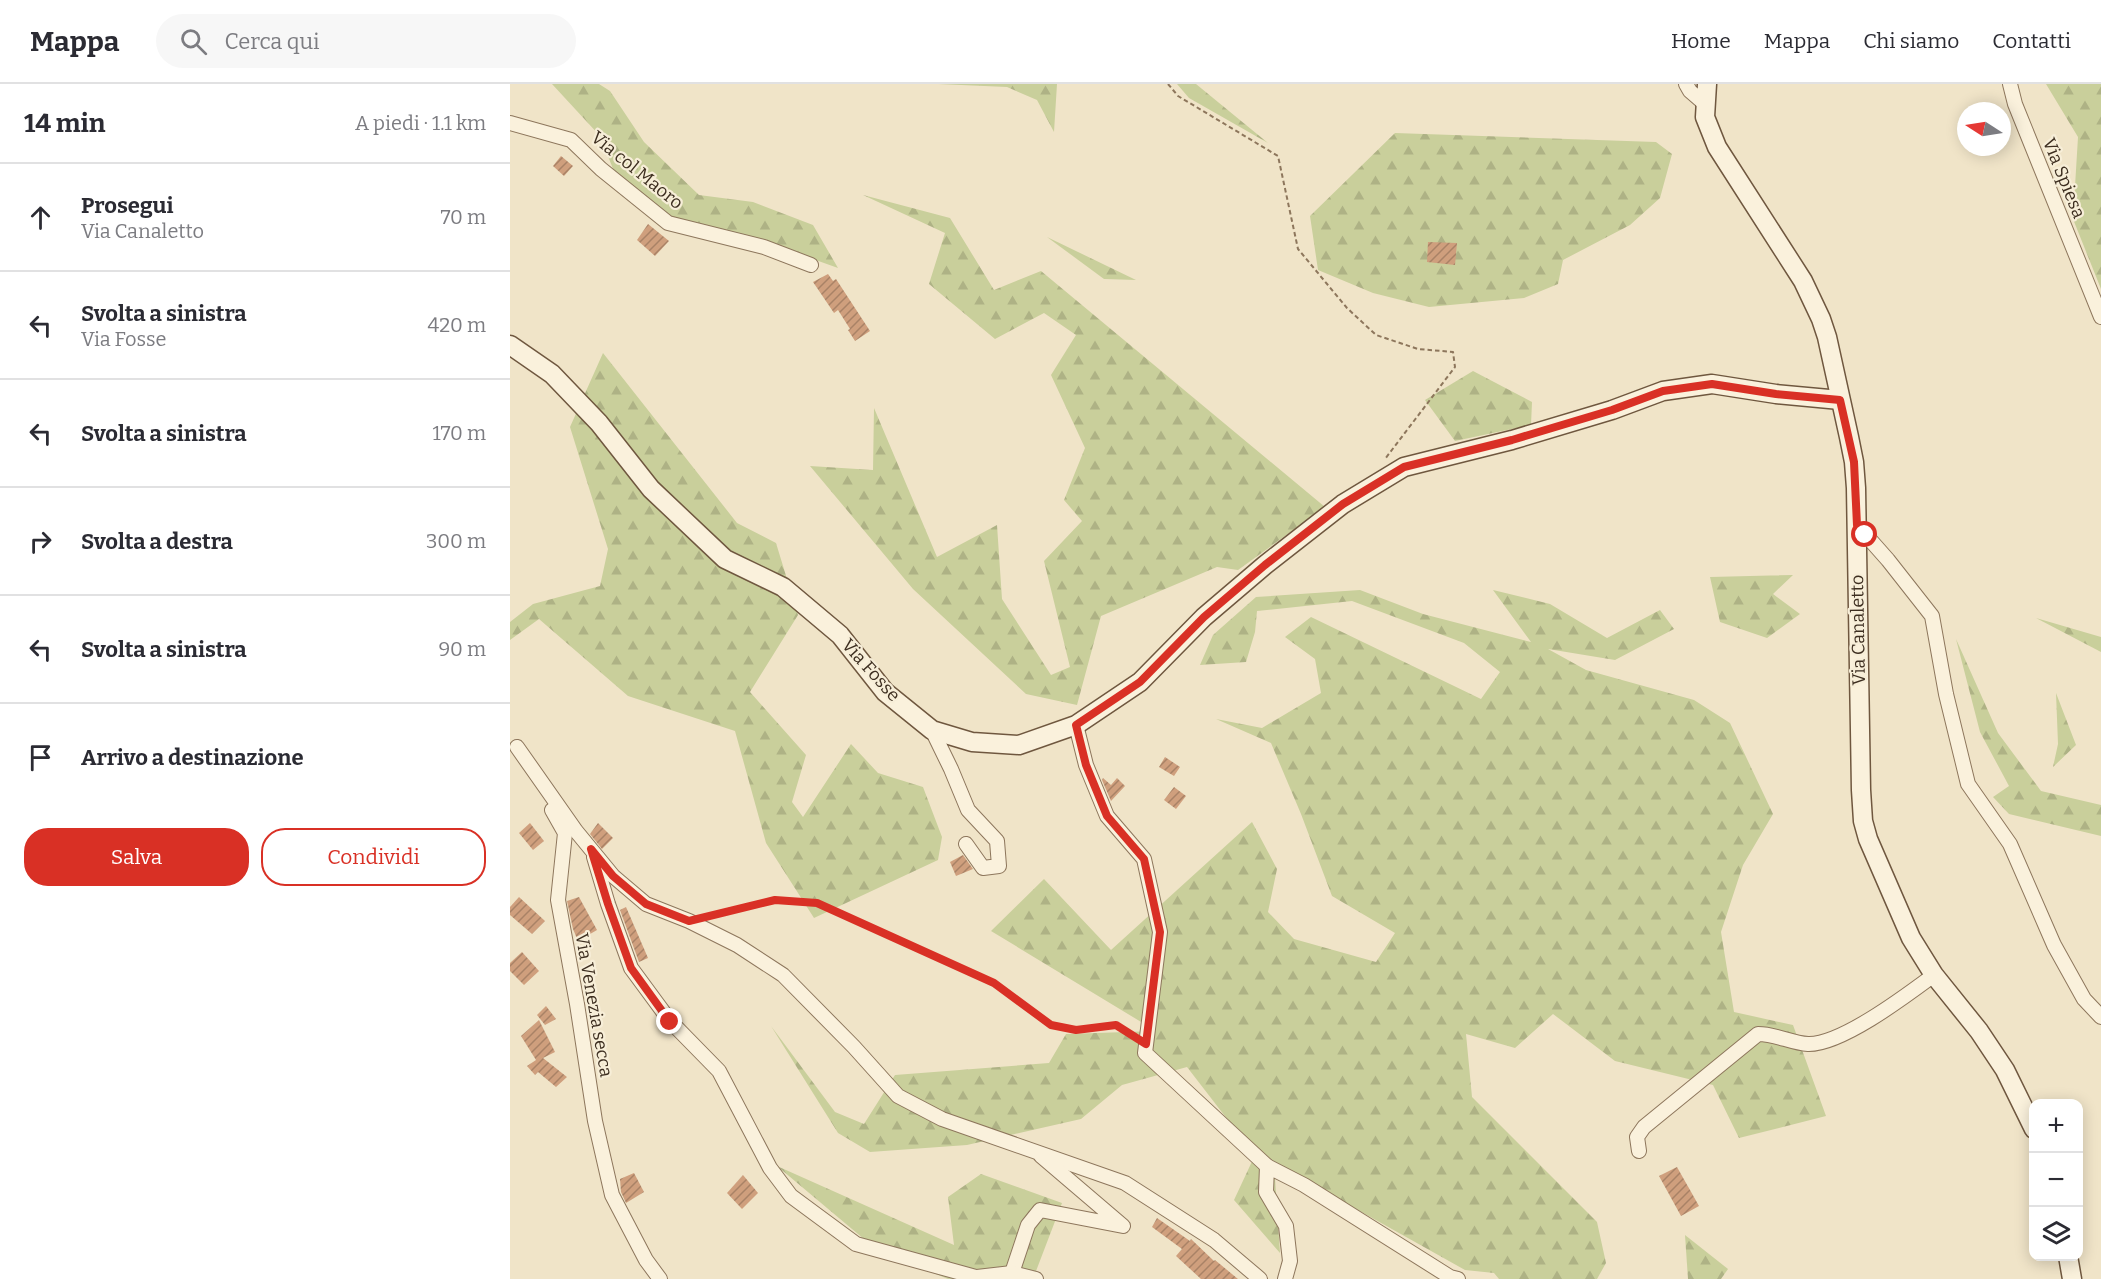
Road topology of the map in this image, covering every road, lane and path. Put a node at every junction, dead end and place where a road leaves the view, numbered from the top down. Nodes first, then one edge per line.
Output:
1 (1168, 84) edge
2 (1686, 84) edge
3 (1707, 84) edge
4 (2010, 84) edge
5 (1705, 104) junction
6 (510, 123) edge
7 (811, 265) dead end
8 (2101, 317) edge
9 (510, 345) edge
10 (1840, 400) junction
11 (1385, 459) dead end
12 (1857, 525) junction
13 (1076, 725) junction
14 (932, 730) junction
15 (514, 743) edge
16 (966, 844) dead end
17 (591, 849) junction
18 (689, 921) junction
19 (1934, 975) junction
20 (2101, 1017) edge
21 (1146, 1044) junction
22 (2029, 1119) edge
23 (1033, 1149) junction
24 (1639, 1150) dead end
25 (1267, 1166) junction
26 (2069, 1261) edge
27 (1012, 1273) junction
28 (980, 1278) edge
29 (660, 1279) edge
30 (1036, 1279) edge
31 (1260, 1279) edge
32 (1285, 1279) edge
33 (1458, 1279) edge
34 (2072, 1279) edge

1 - 11 path
2 - 5 street
3 - 5 street, Via Canaletto
4 - 8 street, Via Spiesa
5 - 10 street, Via Canaletto
6 - 7 street, Via col Maoro
9 - 14 street, Via Fosse
10 - 12 street, Via Canaletto
10 - 13 street, Via Fosse
12 - 19 street, Via Canaletto
12 - 20 street
13 - 14 street, Via Fosse
13 - 21 street
14 - 16 street
15 - 17 street
15 - 29 street, Via Venezia secca
17 - 18 street
17 - 28 street
18 - 21 path
18 - 23 street
19 - 22 street, Via Canaletto
19 - 24 street
21 - 25 street
23 - 27 street
23 - 31 street
25 - 32 street
25 - 33 street
26 - 34 street
27 - 28 street
27 - 30 street

